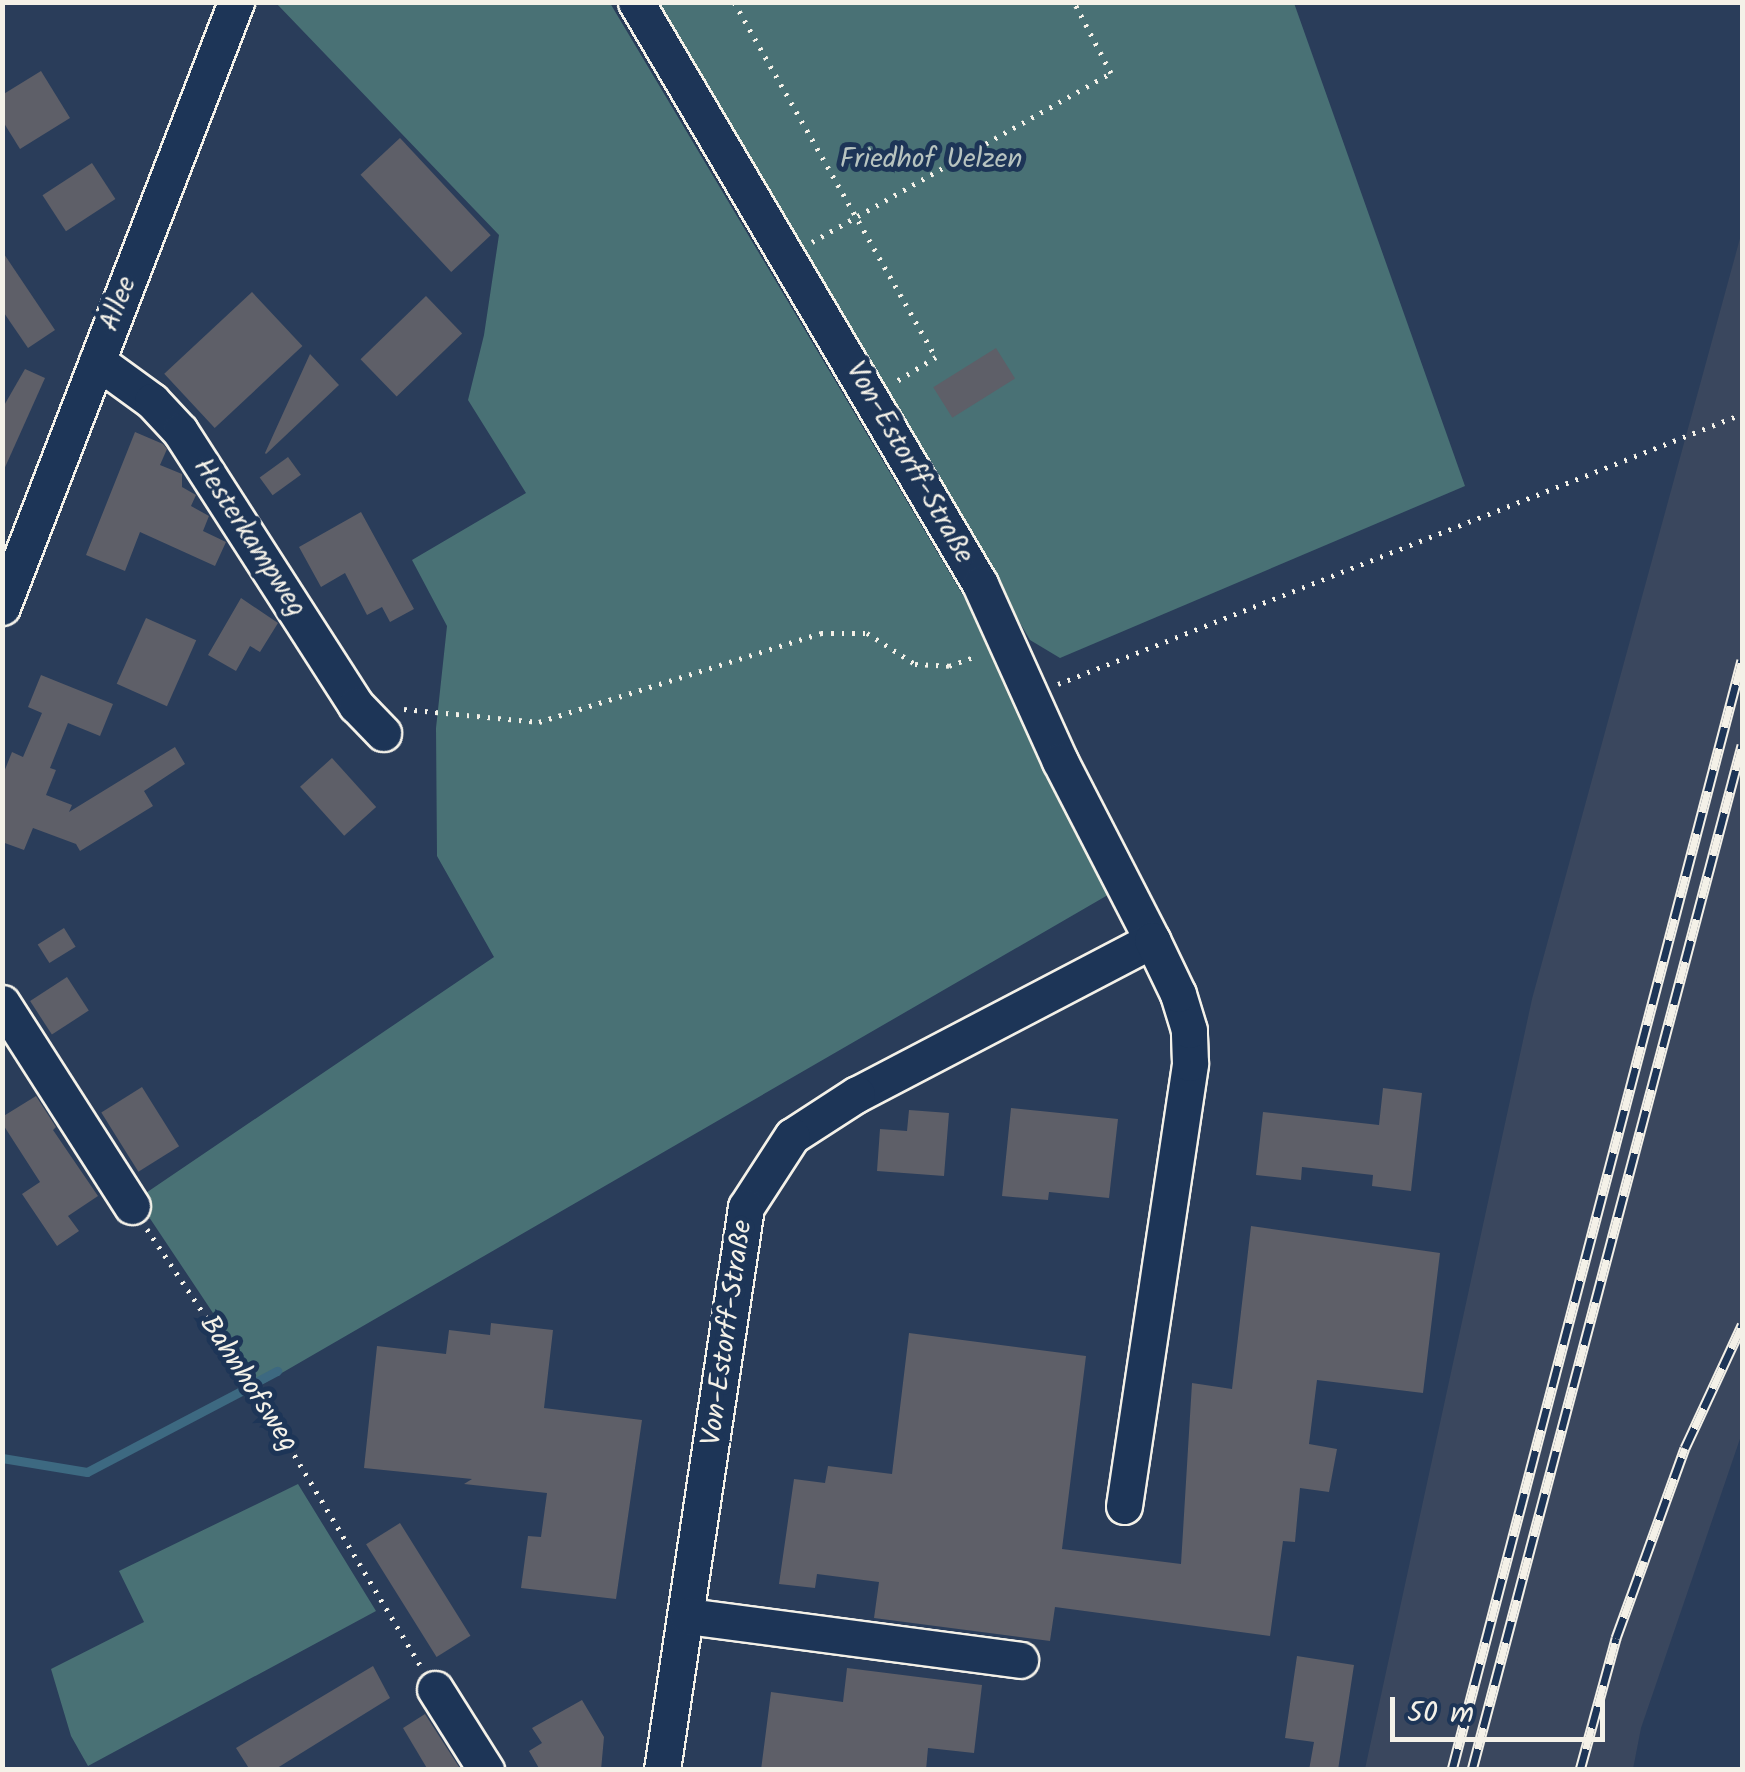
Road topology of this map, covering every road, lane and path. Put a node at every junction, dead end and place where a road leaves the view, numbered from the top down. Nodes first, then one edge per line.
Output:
1 (236, 2) edge
2 (636, 2) edge
3 (734, 2) edge
4 (1074, 2) edge
5 (857, 216) junction
6 (787, 256) junction
7 (97, 361) junction
8 (871, 397) junction
9 (1742, 414) edge
10 (2, 607) edge
11 (1010, 644) junction
12 (1032, 694) junction
13 (356, 705) junction
14 (383, 733) dead end
15 (1152, 940) junction
16 (2, 1003) edge
17 (132, 1206) joint
18 (1124, 1506) dead end
19 (687, 1616) junction
20 (1020, 1660) dead end
21 (435, 1688) joint
22 (486, 1770) edge
23 (662, 1770) edge

1 - 7 street, Allee
2 - 6 street, Von-Estorff-Straße
3 - 5 path
4 - 5 path
5 - 6 path
5 - 8 path
6 - 8 street, Von-Estorff-Straße
7 - 10 street, Allee
7 - 13 street, Hesterkampweg
8 - 11 street, Von-Estorff-Straße
9 - 12 path
11 - 12 street, Von-Estorff-Straße
11 - 13 path
12 - 15 street, Von-Estorff-Straße
13 - 14 street, Hesterkampweg
15 - 18 street, Von-Estorff-Straße
15 - 19 street, Von-Estorff-Straße
16 - 17 street
17 - 21 path, Bahnhofsweg
19 - 20 street
19 - 23 street, Von-Estorff-Straße
21 - 22 street

